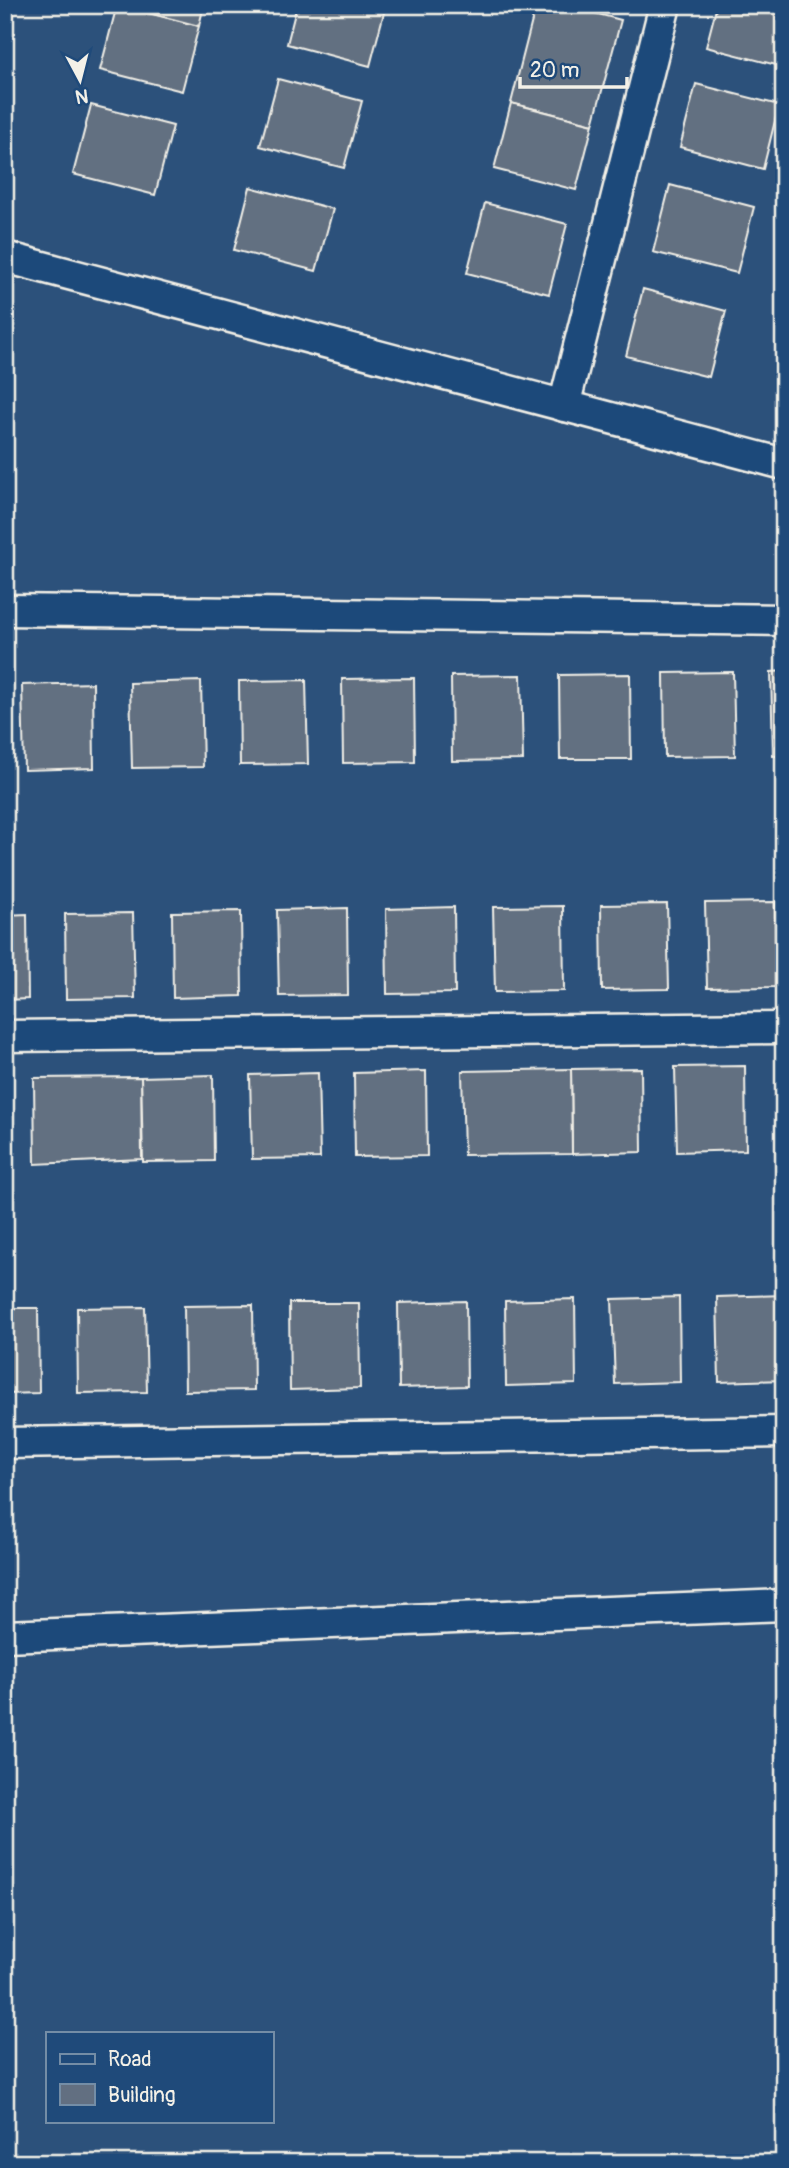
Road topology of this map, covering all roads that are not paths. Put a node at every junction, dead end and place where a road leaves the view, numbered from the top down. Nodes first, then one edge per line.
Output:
1 (665, 5) edge
2 (5, 257) edge
3 (564, 406) junction
4 (784, 464) edge
5 (5, 610) edge
6 (784, 620) edge
7 (784, 1028) edge
8 (5, 1036) edge
9 (784, 1432) edge
10 (5, 1443) edge
11 (784, 1605) edge
12 (5, 1636) edge

1 - 3 street
2 - 3 street
3 - 4 street
5 - 6 street
7 - 8 street
9 - 10 street
11 - 12 street

